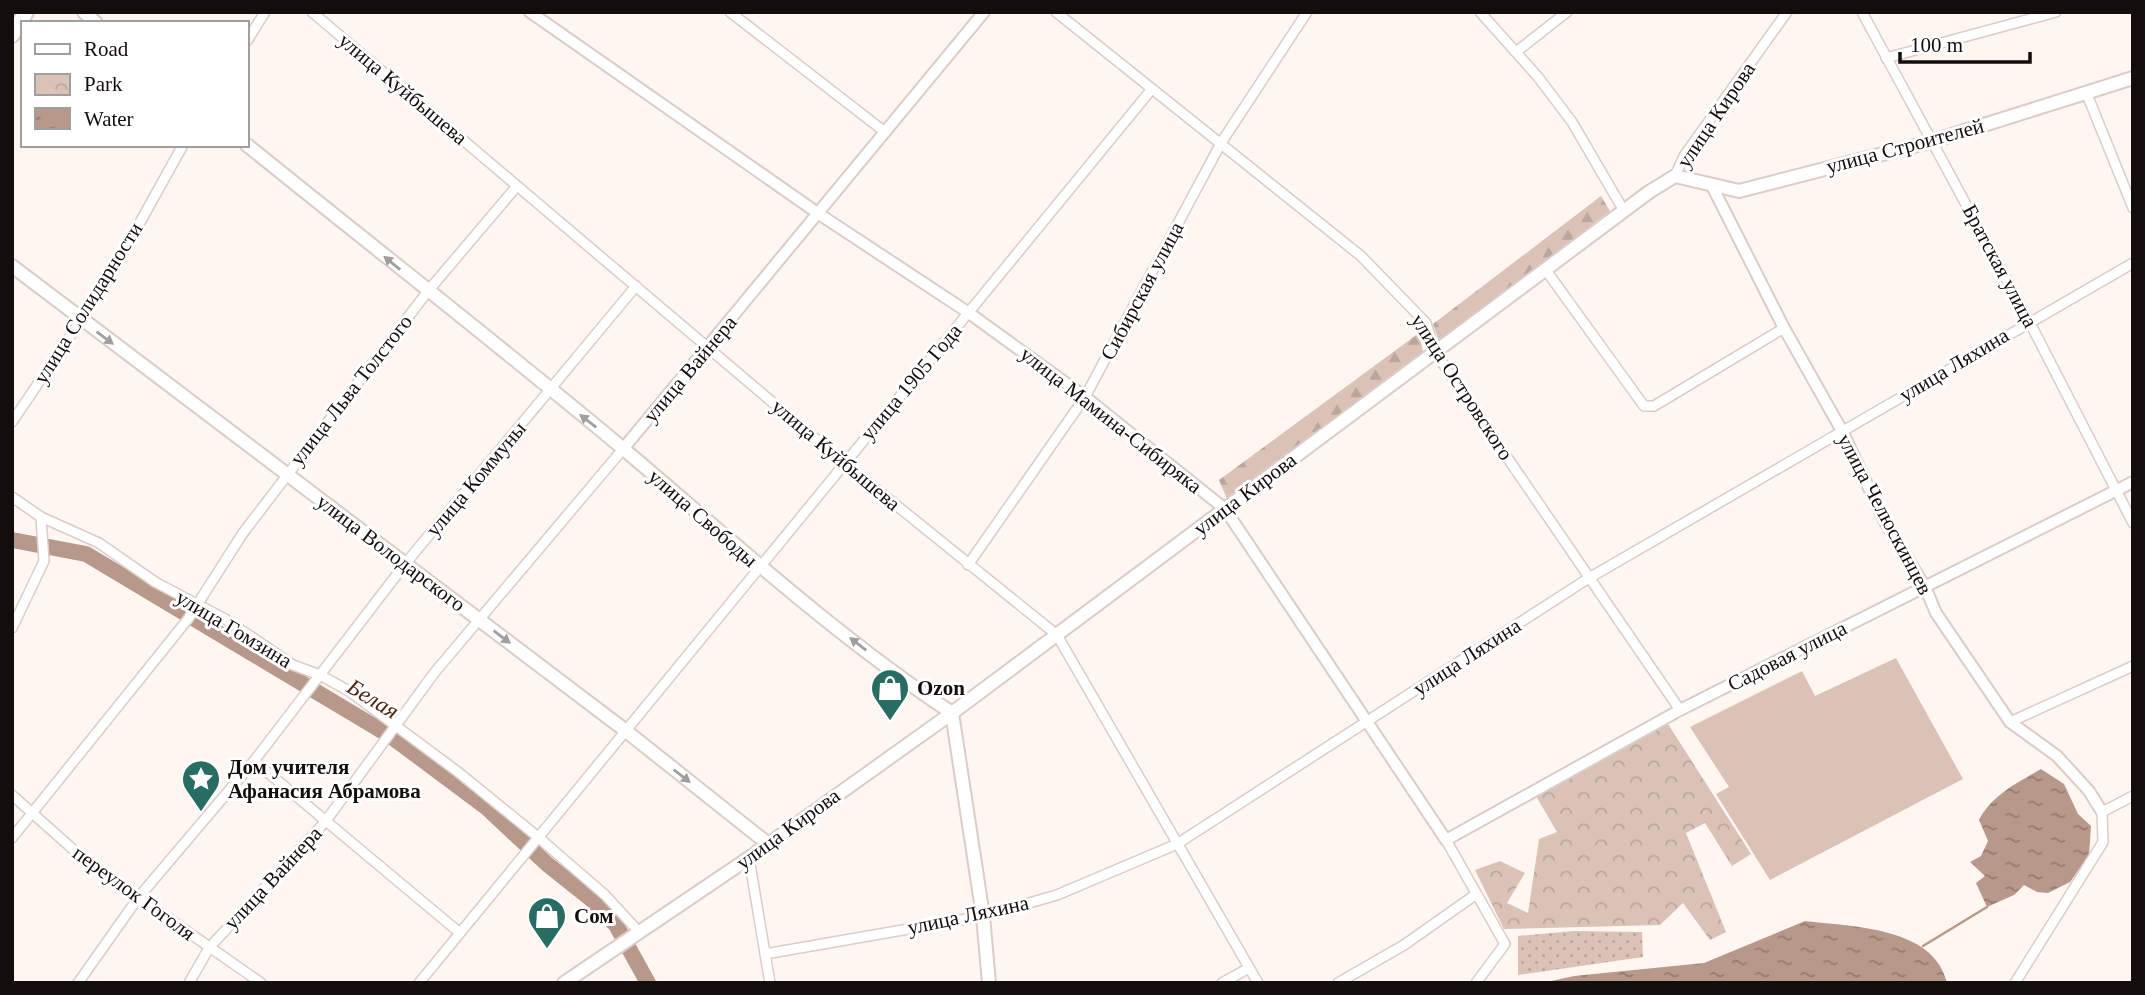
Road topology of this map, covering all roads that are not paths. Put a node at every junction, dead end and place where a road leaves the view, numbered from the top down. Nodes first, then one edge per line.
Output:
1 (26, 12) edge
2 (265, 12) edge
3 (312, 12) edge
4 (530, 12) edge
5 (730, 12) edge
6 (984, 12) edge
7 (1056, 12) edge
8 (1307, 12) edge
9 (1480, 12) edge
10 (1567, 12) edge
11 (1787, 12) edge
12 (1862, 12) edge
13 (2056, 12) edge
14 (12, 36) edge
15 (248, 39) edge
16 (1516, 52) junction
17 (1886, 58) junction
18 (2133, 78) edge
19 (1151, 90) junction
20 (2086, 92) junction
21 (885, 132) junction
22 (1933, 141) junction
23 (1221, 143) junction
24 (248, 146) edge
25 (182, 147) edge
26 (1675, 176) junction
27 (1711, 184) junction
28 (517, 186) junction
29 (2133, 208) edge
30 (1624, 211) junction
31 (820, 214) junction
32 (2133, 263) edge
33 (12, 266) edge
34 (1545, 269) junction
35 (636, 286) junction
36 (428, 291) junction
37 (970, 313) junction
38 (79, 319) junction
39 (2029, 321) junction
40 (1784, 328) junction
41 (708, 346) junction
42 (1435, 352) junction
43 (549, 391) junction
44 (1085, 397) junction
45 (12, 422) edge
46 (1842, 431) junction
47 (624, 449) junction
48 (844, 463) junction
49 (286, 475) junction
50 (2133, 482) edge
51 (2116, 490) junction
52 (12, 497) edge
53 (1225, 509) junction
54 (41, 517) junction
55 (2133, 523) edge
56 (405, 565) junction
57 (758, 565) junction
58 (968, 565) junction
59 (1589, 578) junction
60 (1925, 587) junction
61 (198, 604) junction
62 (480, 620) junction
63 (12, 628) edge
64 (1057, 635) junction
65 (2133, 666) edge
66 (320, 675) junction
67 (1680, 710) junction
68 (952, 713) junction
69 (1365, 722) junction
70 (2010, 722) junction
71 (397, 726) junction
72 (626, 731) junction
73 (254, 761) junction
74 (12, 795) edge
75 (2133, 796) edge
76 (2102, 812) junction
77 (34, 814) junction
78 (325, 822) junction
79 (538, 837) junction
80 (12, 838) edge
81 (1446, 840) junction
82 (767, 843) junction
83 (1177, 844) junction
84 (749, 858) junction
85 (1475, 895) junction
86 (138, 898) junction
87 (983, 916) junction
88 (460, 933) junction
89 (640, 933) junction
90 (209, 948) junction
91 (765, 954) junction
92 (1249, 968) junction
93 (78, 983) edge
94 (189, 983) edge
95 (261, 983) edge
96 (419, 983) edge
97 (564, 983) edge
98 (770, 983) edge
99 (989, 983) edge
100 (1222, 983) edge
101 (1258, 983) edge
102 (1338, 983) edge
103 (1476, 983) edge
104 (2015, 983) edge

1 - 14 main road
2 - 15 street
3 - 28 street, улица Куйбышева
4 - 31 street, улица Мамина-Сибиряка
5 - 21 street
6 - 21 street, улица Вайнера
7 - 19 street, улица Островского
8 - 23 street, Сибирская улица
9 - 16 street
10 - 16 street
11 - 26 street, улица Кирова
12 - 17 street, Братская улица
13 - 17 street
16 - 30 street
17 - 22 street, Братская улица
18 - 20 main road, улица Строителей
19 - 23 street, улица Островского
19 - 37 street, улица 1905 Года
20 - 22 main road, улица Строителей
20 - 29 street
21 - 31 street, улица Вайнера
22 - 27 main road, улица Строителей
22 - 39 street, Братская улица
23 - 42 street, улица Островского
23 - 44 street, Сибирская улица
36 -> 24 main road, улица Свободы
25 - 38 street, улица Солидарности
26 - 27 main road, улица Строителей
26 - 30 main road, улица Кирова
27 - 40 street, улица Челюскинцев
28 - 35 street, улица Куйбышева
28 - 36 street, улица Льва Толстого
30 - 34 main road, улица Кирова
31 - 37 street, улица Мамина-Сибиряка
31 - 41 street, улица Вайнера
32 - 39 street, улица Ляхина
33 - 38 main road, улица Володарского
34 - 40 street
34 - 42 main road, улица Кирова
35 - 41 street, улица Куйбышева
35 - 43 street, улица Коммуны
36 - 43 main road, улица Свободы
36 - 49 street, улица Льва Толстого
37 - 44 street, улица Мамина-Сибиряка
37 - 48 street, улица 1905 Года
38 - 45 street, улица Солидарности
38 -> 49 main road, улица Володарского
39 - 46 street, улица Ляхина
39 - 51 street, Братская улица
40 - 46 street, улица Челюскинцев
41 - 47 street, улица Вайнера
41 - 48 street, улица Куйбышева
42 - 53 main road, улица Кирова
42 - 59 street, улица Островского
47 -> 43 main road, улица Свободы
43 - 56 street, улица Коммуны
44 - 53 street, улица Мамина-Сибиряка
44 - 58 street, Сибирская улица
46 - 59 street, улица Ляхина
46 - 60 street, улица Челюскинцев
47 - 57 main road, улица Свободы
47 - 62 street, улица Вайнера
48 - 57 street, улица 1905 Года
48 - 58 street, улица Куйбышева
49 - 56 main road, улица Володарского
49 - 61 street, улица Льва Толстого
50 - 51 street, Садовая улица
51 - 55 street, Братская улица
51 - 60 street, Садовая улица
52 - 54 street, улица Гомзина
53 - 64 main road, улица Кирова
53 - 69 street, улица Мамина-Сибиряка
54 - 61 street, улица Гомзина
54 - 63 street
56 - 62 main road, улица Володарского
56 - 66 street, улица Коммуны
68 -> 57 main road, улица Свободы
57 - 72 street, улица 1905 Года
58 - 64 street, улица Куйбышева
59 - 67 street, улица Островского
59 - 69 street, улица Ляхина
60 - 67 street, Садовая улица
60 - 70 street, улица Челюскинцев
61 - 66 street, улица Гомзина
61 - 77 street, улица Льва Толстого
62 - 71 street, улица Вайнера
62 -> 72 main road, улица Володарского
64 - 68 main road, улица Кирова
64 - 83 street, улица Куйбышева
65 - 70 street
66 - 71 street, улица Гомзина
66 - 73 street, улица Коммуны
67 - 81 street, Садовая улица
68 - 82 main road, улица Кирова
68 - 87 main road
69 - 81 street, улица Мамина-Сибиряка
69 - 83 street, улица Ляхина
70 - 76 street, улица Челюскинцев
71 - 78 street, улица Вайнера
71 - 79 street, улица Гомзина
72 - 79 street, улица 1905 Года
72 -> 82 main road, улица Володарского
73 - 78 street
73 - 86 street
74 - 77 street, переулок Гоголя
75 - 76 street
76 - 104 street
77 - 80 street
77 - 86 street, переулок Гоголя
78 - 88 street
78 - 90 street, улица Вайнера
79 - 88 street, улица 1905 Года
79 - 89 street, улица Гомзина
81 - 85 street, улица Мамина-Сибиряка
82 - 84 main road, улица Кирова
83 - 87 street, улица Ляхина
83 - 92 street, улица Куйбышева
84 - 89 main road, улица Кирова
84 - 91 street
85 - 102 street
85 - 103 street, улица Мамина-Сибиряка
86 - 90 street, переулок Гоголя
86 - 93 street
87 - 91 street, улица Ляхина
87 - 99 main road
88 - 96 street
89 - 97 main road, улица Кирова
90 - 94 street, улица Вайнера
90 - 95 street, переулок Гоголя
91 - 98 street
92 - 100 street
92 - 101 street, улица Куйбышева

